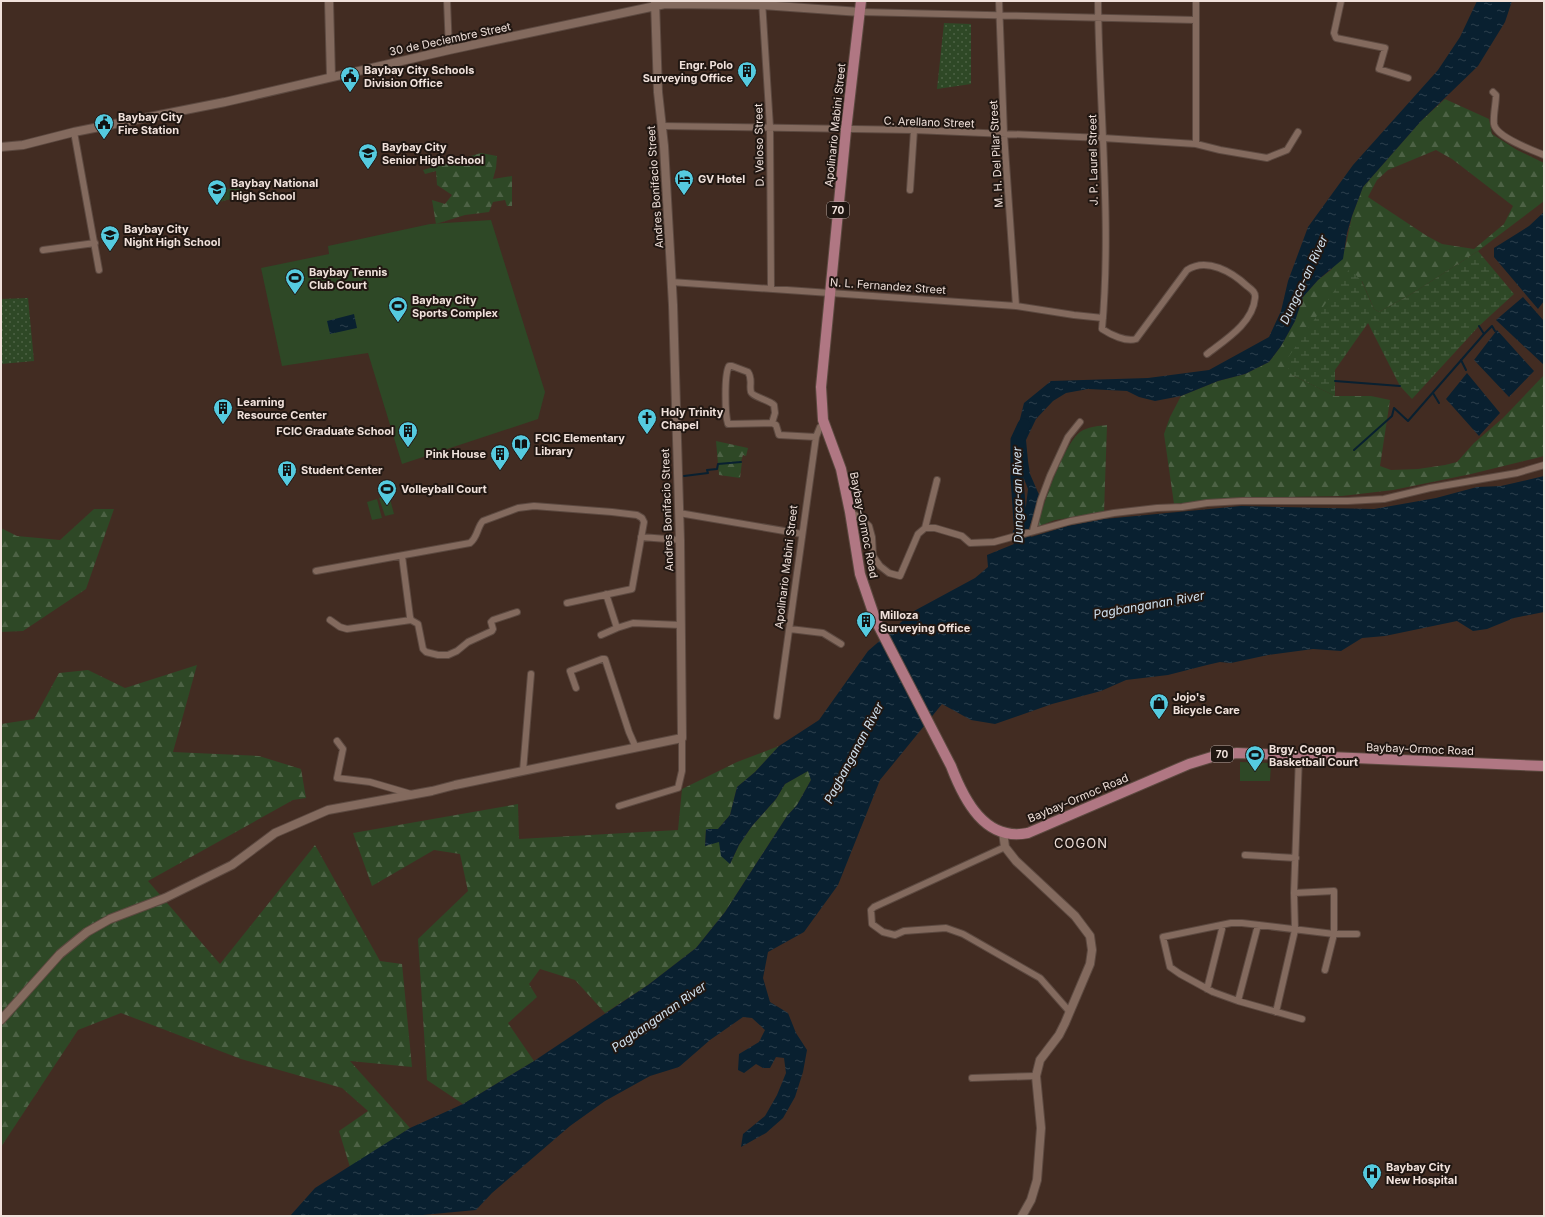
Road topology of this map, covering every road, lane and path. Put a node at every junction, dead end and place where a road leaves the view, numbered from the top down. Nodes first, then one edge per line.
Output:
1 (329, 1) edge
2 (447, 1) edge
3 (862, 1) edge
4 (999, 1) edge
5 (1098, 1) edge
6 (1196, 1) edge
7 (1341, 1) edge
8 (762, 3) edge
9 (656, 4) edge
10 (860, 12) junction
11 (1000, 15) junction
12 (1098, 18) junction
13 (1196, 20) junction
14 (449, 50) junction
15 (330, 77) junction
16 (1408, 78) dead end
17 (1493, 92) dead end
18 (662, 126) junction
19 (770, 127) junction
20 (846, 130) junction
21 (914, 130) junction
22 (74, 132) junction
23 (1298, 132) dead end
24 (1004, 134) junction
25 (1103, 138) junction
26 (1196, 144) junction
27 (1, 147) edge
28 (1544, 155) edge
29 (910, 190) dead end
30 (95, 243) junction
31 (43, 250) dead end
32 (99, 270) dead end
33 (671, 282) junction
34 (771, 288) junction
35 (830, 292) junction
36 (1016, 306) junction
37 (1103, 318) junction
38 (1207, 354) dead end
39 (824, 422) junction
40 (1080, 422) dead end
41 (772, 423) junction
42 (816, 437) junction
43 (1544, 465) edge
44 (937, 480) dead end
45 (679, 512) junction
46 (850, 512) junction
47 (925, 528) junction
48 (1031, 532) junction
49 (802, 534) junction
50 (641, 537) junction
51 (680, 540) junction
52 (402, 556) junction
53 (316, 572) dead end
54 (606, 594) junction
55 (567, 603) dead end
56 (517, 612) dead end
57 (330, 620) dead end
58 (411, 620) junction
59 (681, 625) junction
60 (617, 628) junction
61 (790, 628) junction
62 (601, 635) dead end
63 (841, 644) dead end
64 (532, 674) dead end
65 (576, 688) dead end
66 (778, 716) dead end
67 (682, 738) junction
68 (337, 741) dead end
69 (636, 748) junction
70 (1299, 756) junction
71 (1544, 766) edge
72 (522, 771) junction
73 (412, 794) junction
74 (619, 806) dead end
75 (1003, 832) junction
76 (1005, 847) junction
77 (1245, 855) dead end
78 (1296, 858) junction
79 (1294, 893) junction
80 (1223, 925) junction
81 (1258, 925) junction
82 (1295, 930) junction
83 (1334, 934) junction
84 (1358, 934) dead end
85 (1325, 970) dead end
86 (1207, 989) junction
87 (1238, 1001) junction
88 (1069, 1011) junction
89 (1276, 1012) junction
90 (1302, 1019) dead end
91 (1, 1020) edge
92 (1036, 1076) junction
93 (972, 1078) dead end
94 (1022, 1216) edge

1 - 15 street
2 - 14 street
3 - 10 main road, Apolinario Mabini Street / 70
4 - 11 street, M. H. Del Pilar Street
5 - 12 street, J. P. Laurel Street
6 - 13 street
7 - 16 street
8 - 9 street, 30 de Deciembre Street
8 - 10 street, 30 de Deciembre Street
8 - 19 street, D. Veloso Street
9 - 14 street, 30 de Deciembre Street
9 - 18 street, Andres Bonifacio Street
10 - 11 street
10 - 20 main road, Apolinario Mabini Street / 70
11 - 12 street
11 - 24 street, M. H. Del Pilar Street
12 - 13 street
12 - 25 street, J. P. Laurel Street
13 - 26 street
14 - 15 street, 30 de Deciembre Street
15 - 22 street, 30 de Deciembre Street
17 - 28 street
18 - 19 street, C. Arellano Street
18 - 33 street, Andres Bonifacio Street
19 - 20 street, C. Arellano Street
19 - 34 street, D. Veloso Street
20 - 21 street, C. Arellano Street
20 - 35 main road, Apolinario Mabini Street / 70
21 - 24 street, C. Arellano Street
21 - 29 street
22 - 27 street, 30 de Deciembre Street
22 - 30 street
23 - 26 street, C. Arellano Street
24 - 25 street, C. Arellano Street
24 - 36 street, M. H. Del Pilar Street
25 - 26 street, C. Arellano Street
25 - 37 street, J. P. Laurel Street
30 - 31 street
30 - 32 street
33 - 34 street, N. L. Fernandez Street
33 - 45 street, Andres Bonifacio Street
34 - 35 street, N. L. Fernandez Street
35 - 36 street, N. L. Fernandez Street
35 - 39 main road, Apolinario Mabini Street / 70
36 - 37 street, N. L. Fernandez Street
37 - 38 street
39 - 42 street, Apolinario Mabini Street
39 - 46 main road, Baybay-Ormoc Road / 70
40 - 48 street
41 - 41 street
41 - 42 street
42 - 49 street, Apolinario Mabini Street
43 - 48 street
44 - 47 street
45 - 49 street
45 - 51 street, Andres Bonifacio Street
46 - 47 street
46 - 75 main road, Baybay-Ormoc Road / 70
47 - 48 street
49 - 61 street, Apolinario Mabini Street
50 - 51 street
50 - 52 street
50 - 54 street
51 - 59 street, Andres Bonifacio Street
52 - 53 street
52 - 58 street
54 - 55 street
54 - 60 street
56 - 58 street
57 - 58 street
59 - 60 street
59 - 67 street, Andres Bonifacio Street
60 - 62 street
61 - 63 street
61 - 66 street, Apolinario Mabini Street
64 - 72 street
65 - 69 street
67 - 69 street
67 - 74 street, Andres Bonifacio Street
68 - 73 street
69 - 72 street
70 - 71 main road, Baybay-Ormoc Road / 70
70 - 75 main road, Baybay-Ormoc Road / 70
70 - 78 street
72 - 73 street
73 - 91 street
75 - 76 street
76 - 88 street
76 - 88 street
77 - 78 street
78 - 79 street
79 - 82 street
79 - 83 street
80 - 81 street
80 - 86 street
80 - 86 street
81 - 82 street
81 - 87 street
82 - 83 street
82 - 89 street
83 - 84 street
83 - 85 street
86 - 87 street
87 - 89 street
88 - 92 street
89 - 90 street
92 - 93 street
92 - 94 street

